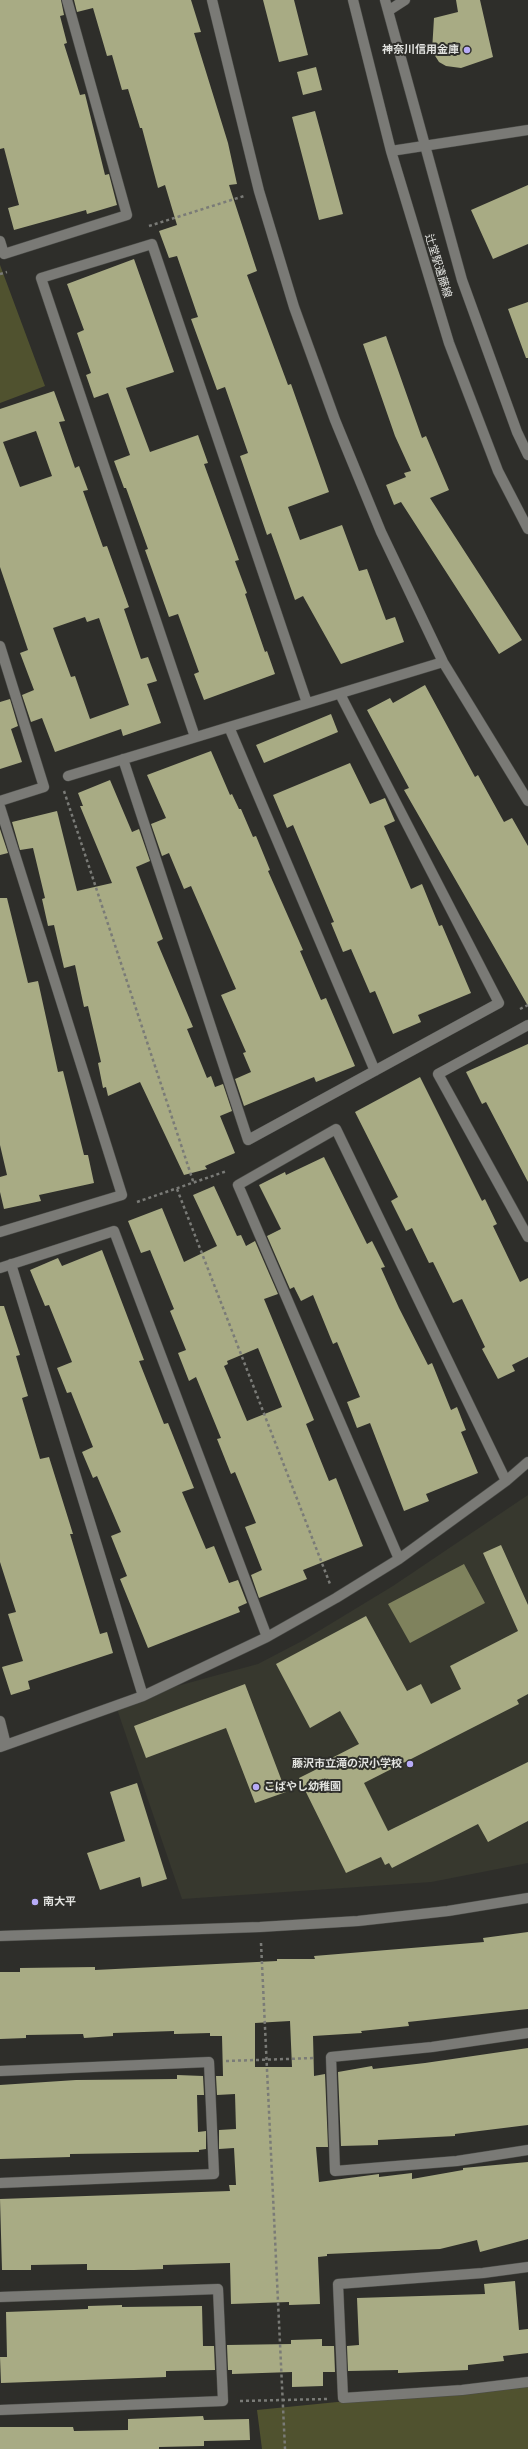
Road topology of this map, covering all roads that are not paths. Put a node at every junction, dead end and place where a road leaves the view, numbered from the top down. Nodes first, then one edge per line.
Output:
1 (67, 0) edge
2 (212, 0) edge
3 (353, 0) edge
4 (385, 0) edge
5 (406, 0) edge
6 (388, 11) junction
7 (528, 130) edge
8 (424, 146) junction
9 (391, 151) junction
10 (0, 241) edge
11 (528, 455) edge
12 (528, 529) edge
13 (0, 646) edge
14 (443, 662) junction
15 (340, 694) junction
16 (307, 703) junction
17 (229, 727) junction
18 (195, 737) junction
19 (123, 759) junction
20 (68, 776) dead end
21 (0, 801) edge
22 (528, 801) edge
23 (0, 807) edge
24 (528, 1025) edge
25 (376, 1071) junction
26 (0, 1232) edge
27 (528, 1237) edge
28 (11, 1264) junction
29 (0, 1268) edge
30 (528, 1462) edge
31 (506, 1481) junction
32 (399, 1559) junction
33 (266, 1637) junction
34 (143, 1696) junction
35 (0, 1721) edge
36 (3, 1746) edge
37 (528, 1898) edge
38 (0, 1936) edge
39 (528, 2033) edge
40 (0, 2071) edge
41 (528, 2150) edge
42 (0, 2183) edge
43 (528, 2267) edge
44 (0, 2297) edge
45 (528, 2382) edge
46 (0, 2410) edge

1 - 10 street
2 - 14 street
3 - 9 street, 辻堂駅遠藤線
4 - 6 street, 辻堂駅遠藤線
5 - 6 street
6 - 8 street, 辻堂駅遠藤線
7 - 8 street
8 - 9 street
8 - 11 street, 辻堂駅遠藤線
9 - 12 street, 辻堂駅遠藤線
13 - 21 street
14 - 15 street
14 - 22 street
15 - 16 street
15 - 25 street
16 - 17 street
16 - 18 street
17 - 18 street
17 - 25 street
18 - 19 street
19 - 20 street
19 - 25 street
23 - 26 street
24 - 27 street
28 - 29 street
28 - 33 street
28 - 34 street
30 - 31 street
31 - 32 street
31 - 32 street
32 - 33 street
33 - 34 street
34 - 36 street
35 - 36 street
37 - 38 street
39 - 41 street
40 - 42 street
43 - 45 street
44 - 46 street

